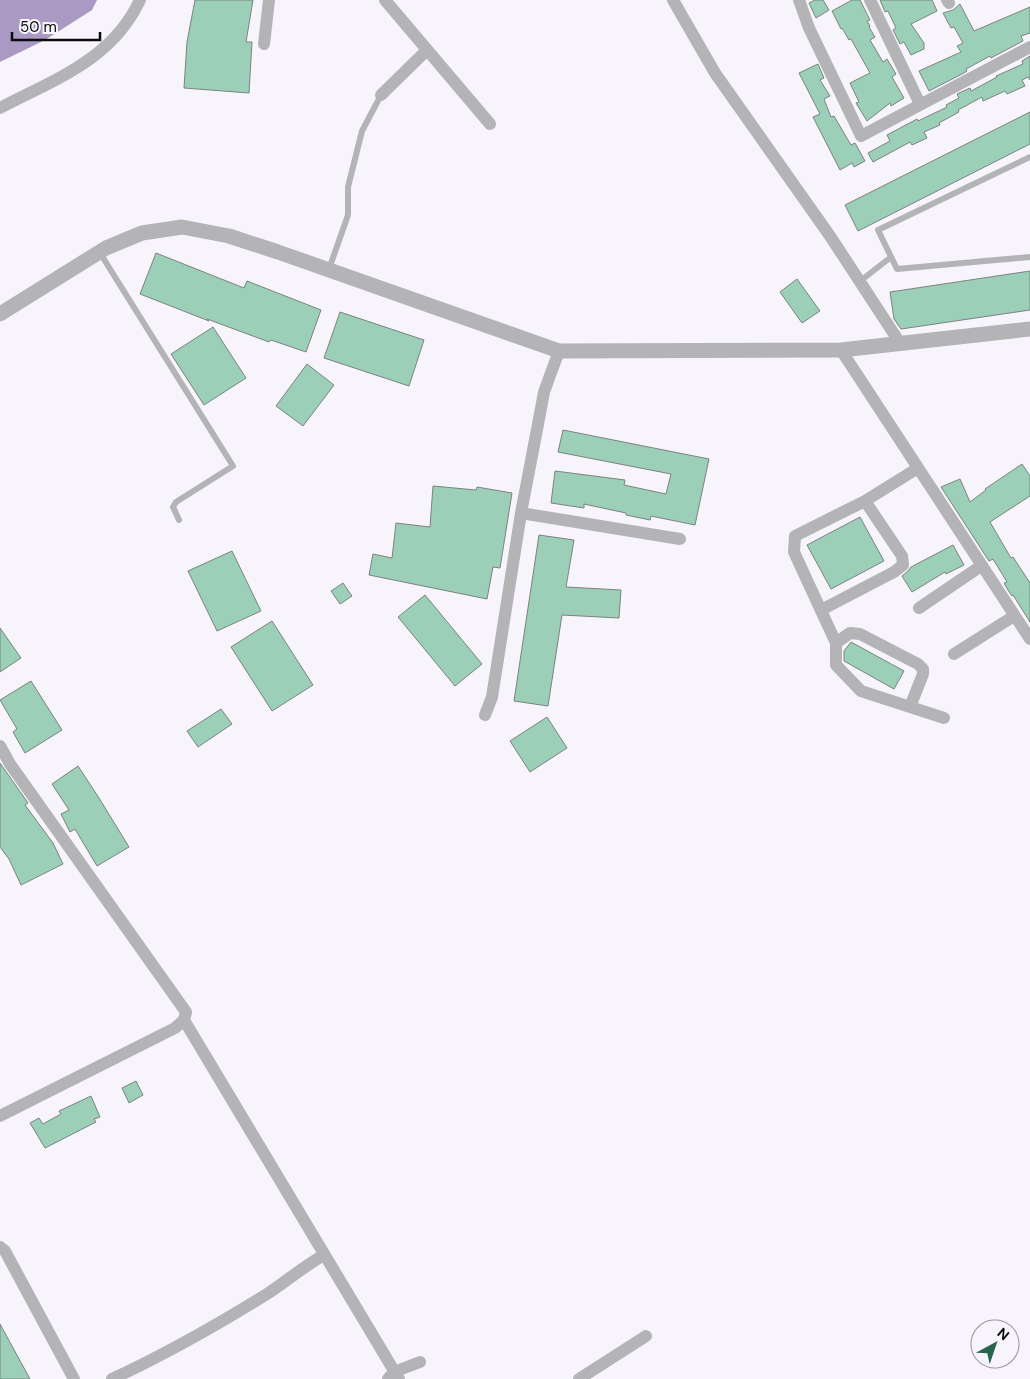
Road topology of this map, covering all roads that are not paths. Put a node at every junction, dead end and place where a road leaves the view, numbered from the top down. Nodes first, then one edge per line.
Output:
1 (140, 0) edge
2 (269, 0) edge
3 (385, 0) edge
4 (673, 0) edge
5 (799, 0) edge
6 (870, 0) edge
7 (264, 44) dead end
8 (1030, 47) edge
9 (427, 50) junction
10 (381, 96) joint
11 (920, 104) junction
12 (0, 108) edge
13 (490, 124) dead end
14 (1030, 157) edge
15 (99, 252) junction
16 (1030, 257) edge
17 (891, 258) junction
18 (329, 270) junction
19 (859, 282) junction
20 (0, 314) edge
21 (1030, 329) edge
22 (900, 343) junction
23 (841, 350) junction
24 (559, 351) junction
25 (918, 468) junction
26 (865, 501) junction
27 (522, 513) junction
28 (179, 520) dead end
29 (680, 539) dead end
30 (981, 566) junction
31 (919, 608) dead end
32 (821, 610) junction
33 (1014, 616) junction
34 (1030, 639) edge
35 (836, 642) junction
36 (954, 654) dead end
37 (910, 707) junction
38 (486, 715) dead end
39 (944, 718) dead end
40 (0, 746) edge
41 (184, 1020) junction
42 (0, 1116) edge
43 (0, 1247) edge
44 (324, 1255) junction
45 (646, 1336) dead end
46 (420, 1362) dead end
47 (393, 1377) edge
48 (74, 1379) edge
49 (112, 1379) edge
50 (579, 1379) edge

1 - 12 street
2 - 7 street
3 - 9 street
4 - 19 street
5 - 11 street
6 - 11 street
8 - 11 street
9 - 10 street
9 - 13 street
10 - 18 lane
14 - 17 lane
15 - 18 street
15 - 20 street
15 - 28 lane
16 - 17 lane
17 - 19 lane
18 - 24 street
19 - 22 street
21 - 22 street
22 - 23 street
23 - 24 street
23 - 25 street
24 - 27 street
25 - 26 street
25 - 30 street
26 - 32 street
26 - 32 street
27 - 29 street
27 - 38 street
30 - 31 street
30 - 33 street
32 - 35 street
33 - 34 street
33 - 36 street
35 - 37 street
35 - 37 street
37 - 39 street
40 - 41 street
41 - 42 street
41 - 44 street
43 - 48 street
44 - 47 street
44 - 49 street
45 - 50 street
46 - 47 street

